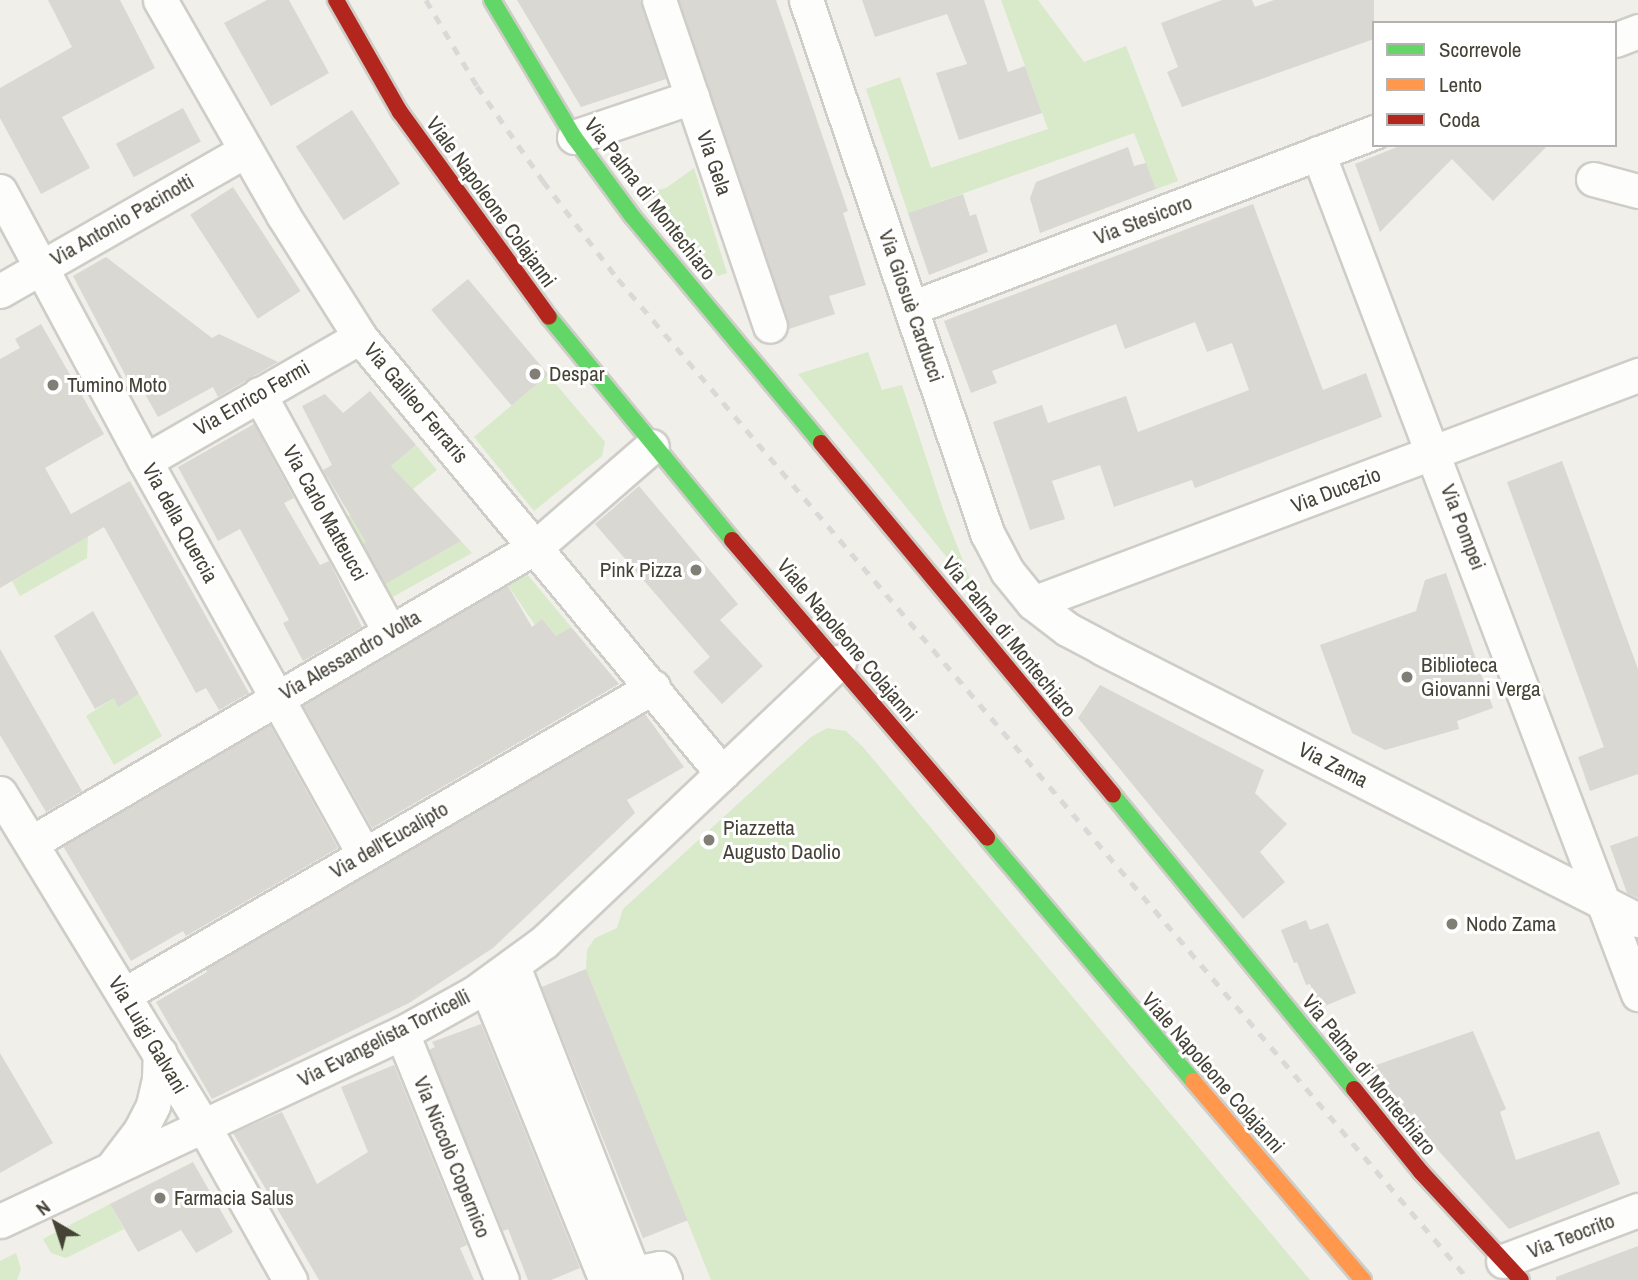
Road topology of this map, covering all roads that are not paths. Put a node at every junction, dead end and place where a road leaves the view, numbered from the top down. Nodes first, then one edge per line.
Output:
1 (160, 0) edge
2 (336, 0) edge
3 (492, 0) edge
4 (659, 0) edge
5 (806, 0) edge
6 (1638, 31) edge
7 (1617, 39) edge
8 (692, 97) junction
9 (1372, 133) edge
10 (574, 137) junction
11 (244, 150) junction
12 (1318, 153) junction
13 (1593, 179) dead end
14 (0, 191) edge
15 (1638, 191) edge
16 (41, 267) junction
17 (0, 290) edge
18 (911, 308) junction
19 (770, 326) dead end
20 (360, 337) junction
21 (1638, 375) edge
22 (260, 394) junction
23 (652, 446) junction
24 (1435, 453) junction
25 (145, 461) junction
26 (537, 546) junction
27 (1033, 603) junction
28 (390, 632) junction
29 (839, 662) junction
30 (653, 687) junction
31 (278, 697) junction
32 (722, 773) junction
33 (0, 793) edge
34 (31, 843) junction
35 (364, 854) junction
36 (1603, 902) junction
37 (1638, 920) edge
38 (513, 966) junction
39 (486, 985) junction
40 (125, 994) junction
41 (1638, 994) edge
42 (402, 1033) junction
43 (160, 1053) junction
44 (203, 1125) junction
45 (112, 1168) junction
46 (1638, 1210) edge
47 (0, 1221) edge
48 (1512, 1271) edge
49 (613, 1277) edge
50 (290, 1280) edge
51 (502, 1280) edge
52 (665, 1280) edge
53 (1363, 1280) edge

1 - 11 street, Via Galileo Ferraris
2 - 23 street, Viale Napoleone Colajanni
3 - 10 street, Via Palma di Montechiaro
4 - 8 street, Via Gela
5 - 18 street, Via Giosuè Carducci
6 - 7 street
8 - 10 street
8 - 19 street, Via Gela
9 - 12 street, Via Stesicoro
10 - 48 street, Via Palma di Montechiaro
11 - 16 street, Via Antonio Pacinotti
11 - 20 street, Via Galileo Ferraris
12 - 18 street, Via Stesicoro
12 - 24 street, Via Pompei
13 - 15 street
14 - 16 street, Via della Quercia
16 - 17 street, Via Antonio Pacinotti
16 - 25 street, Via della Quercia
18 - 27 street, Via Giosuè Carducci
20 - 22 street, Via Enrico Fermi
20 - 26 street, Via Galileo Ferraris
21 - 24 street, Via Ducezio
22 - 25 street, Via Enrico Fermi
22 - 28 street, Via Carlo Matteucci
23 - 26 street, Via Alessandro Volta
23 - 29 street, Viale Napoleone Colajanni
24 - 27 street, Via Ducezio
24 - 36 street, Via Pompei
25 - 31 street, Via della Quercia
26 - 28 street, Via Alessandro Volta
26 - 30 street, Via Galileo Ferraris
27 - 36 street, Via Zama
28 - 31 street, Via Alessandro Volta
29 - 32 street, Via Evangelista Torricelli
29 - 53 street, Viale Napoleone Colajanni
30 - 32 street, Via Galileo Ferraris
30 - 35 street, Via dell'Eucalipto
31 - 34 street, Via Alessandro Volta
31 - 35 street, Via della Quercia
32 - 38 street, Via Evangelista Torricelli
33 - 34 street, Via Luigi Galvani
34 - 40 street, Via Luigi Galvani
35 - 40 street, Via dell'Eucalipto
36 - 37 street, Via Zama
36 - 41 street, Via Pompei
38 - 39 street, Via Evangelista Torricelli
38 - 49 street
39 - 42 street, Via Evangelista Torricelli
39 - 49 street
40 - 43 street, Via Luigi Galvani
42 - 44 street, Via Evangelista Torricelli
42 - 51 street, Via Niccolò Copernico
43 - 44 street, Via Luigi Galvani
43 - 45 street
44 - 45 street, Via Evangelista Torricelli
44 - 50 street, Via Luigi Galvani
45 - 47 street, Via Evangelista Torricelli
46 - 48 street, Via Teocrito
49 - 52 street

